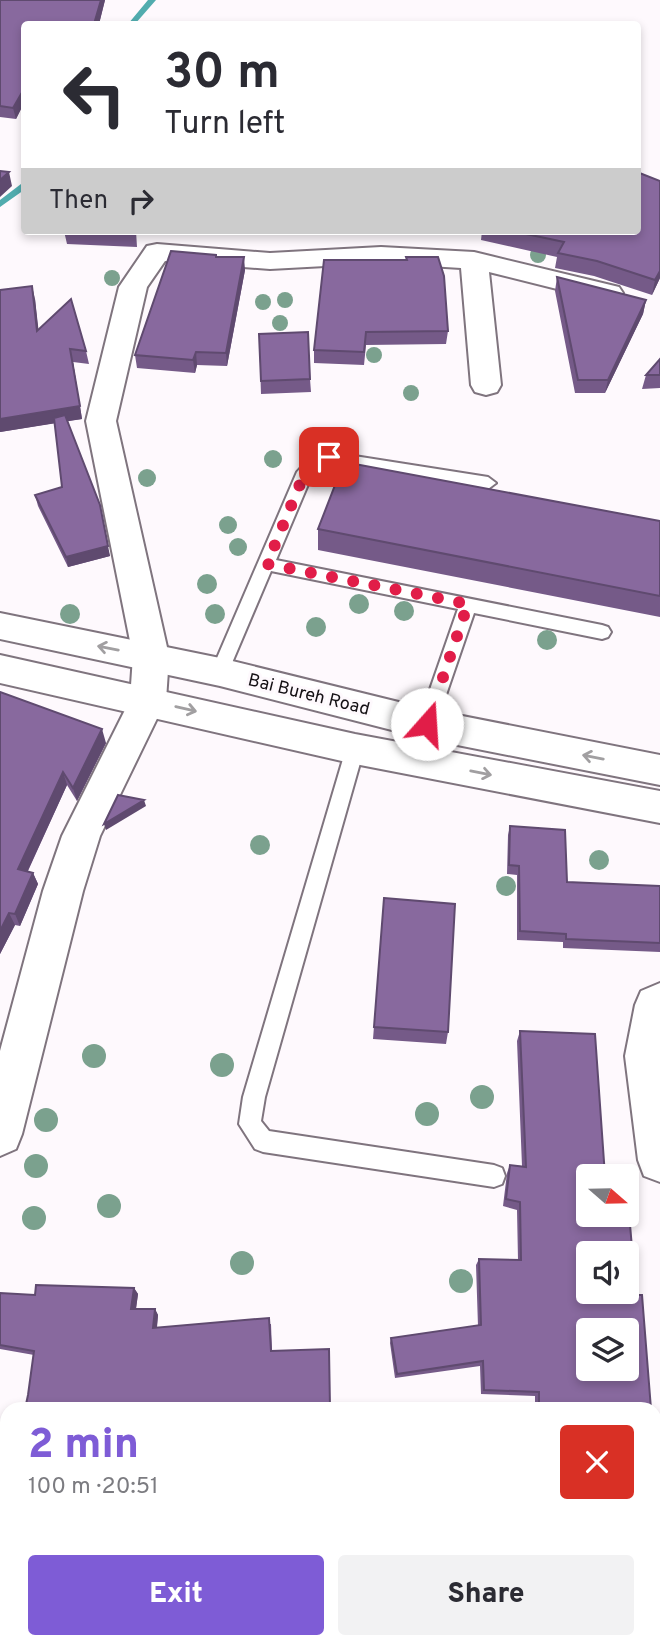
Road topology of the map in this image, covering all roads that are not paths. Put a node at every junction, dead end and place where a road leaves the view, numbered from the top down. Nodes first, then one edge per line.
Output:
1 (474, 260) junction
2 (640, 303) edge
3 (486, 385) dead end
4 (488, 483) dead end
5 (267, 564) junction
6 (468, 604) junction
7 (0, 626) edge
8 (602, 632) dead end
9 (151, 656) junction
10 (0, 668) edge
11 (220, 672) junction
12 (148, 701) junction
13 (427, 724) junction
14 (355, 749) junction
15 (660, 770) edge
16 (660, 807) edge
17 (660, 1002) edge
18 (3, 1113) edge
19 (660, 1160) edge
20 (494, 1177) dead end

1 - 2 main road
1 - 3 main road
1 - 9 main road
4 - 5 lane
5 - 6 lane
5 - 11 lane
6 - 8 lane
6 - 13 lane
9 -> 7 main road, Bai Bureh Road
9 - 11 main road, Bai Bureh Road
9 - 12 main road
10 - 12 main road
11 - 13 main road, Bai Bureh Road
12 -> 14 main road
12 - 18 main road
15 -> 13 main road, Bai Bureh Road
14 -> 16 main road
14 - 20 lane
17 - 19 main road

